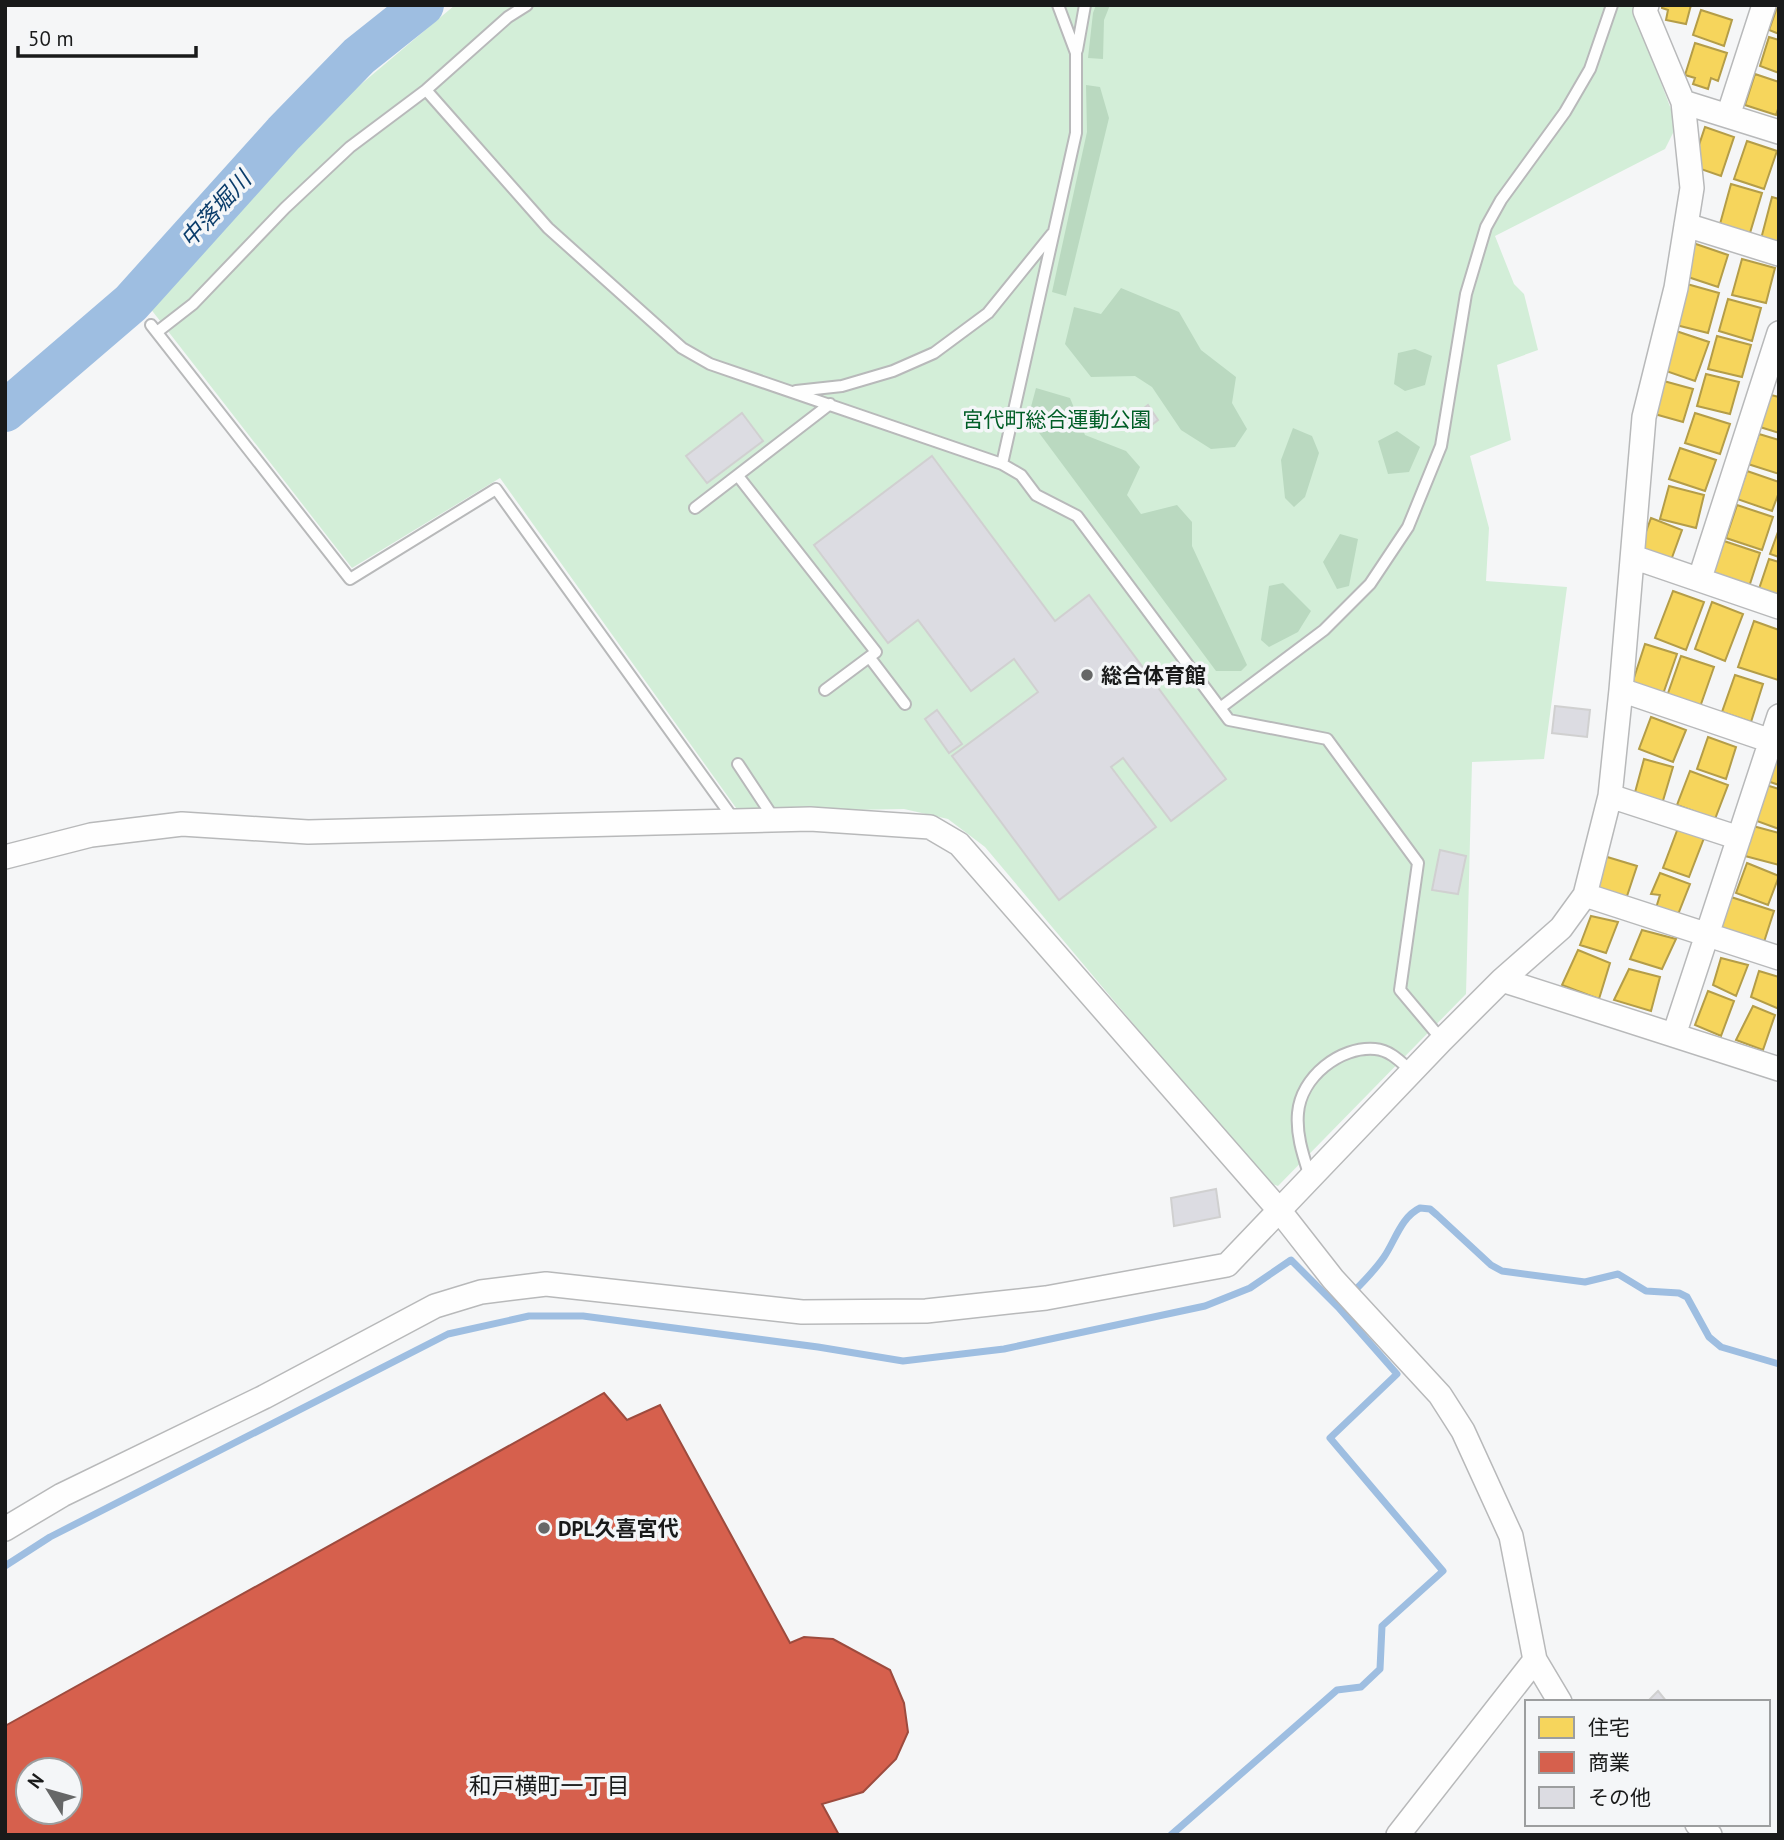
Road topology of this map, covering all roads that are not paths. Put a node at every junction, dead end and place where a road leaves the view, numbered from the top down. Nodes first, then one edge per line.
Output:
1 (527, 5) edge
2 (1058, 5) edge
3 (1085, 5) edge
4 (1612, 5) edge
5 (1647, 5) edge
6 (1765, 5) edge
7 (1076, 53) junction
8 (426, 90) junction
9 (1683, 102) junction
10 (1728, 116) junction
11 (1779, 132) edge
12 (1686, 225) junction
13 (1054, 231) junction
14 (1779, 254) edge
15 (1779, 333) edge
16 (790, 391) junction
17 (830, 404) junction
18 (1002, 464) junction
19 (738, 476) junction
20 (695, 508) dead end
21 (1633, 557) junction
22 (1700, 578) junction
23 (1779, 607) edge
24 (870, 658) junction
25 (825, 690) dead end
26 (1622, 690) junction
27 (905, 704) dead end
28 (1220, 708) junction
29 (1779, 716) edge
30 (1771, 741) junction
31 (738, 764) dead end
32 (1610, 796) junction
33 (776, 821) junction
34 (736, 822) junction
35 (1739, 838) junction
36 (5, 857) edge
37 (1585, 895) junction
38 (1707, 935) junction
39 (1779, 958) edge
40 (1503, 980) junction
41 (1674, 1035) junction
42 (1442, 1040) junction
43 (1779, 1069) edge
44 (1411, 1071) junction
45 (1310, 1177) junction
46 (1279, 1210) junction
47 (5, 1529) edge
48 (1535, 1660) junction
49 (1559, 1700) edge
50 (1398, 1835) edge

1 - 8 lane
2 - 7 lane
3 - 7 lane
4 - 28 lane
5 - 9 street
6 - 10 street
7 - 13 lane
8 - 16 lane
8 - 34 lane
9 - 10 street
9 - 12 street
10 - 11 street
12 - 14 street
12 - 21 street
13 - 16 lane
13 - 18 lane
15 - 22 street
16 - 17 lane
17 - 18 lane
17 - 19 lane
18 - 28 lane
19 - 20 lane
19 - 24 lane
21 - 22 street
21 - 26 street
22 - 23 street
24 - 25 lane
24 - 27 lane
26 - 30 street
26 - 32 street
28 - 42 lane
29 - 30 street
30 - 35 street
31 - 33 lane
32 - 35 street
32 - 37 street
33 - 34 street
33 - 46 street
34 - 36 street
35 - 38 street
37 - 38 street
37 - 40 street
38 - 39 street
38 - 41 street
40 - 41 street
40 - 42 street
41 - 43 street
42 - 44 street
44 - 45 street
44 - 45 lane
45 - 46 street
46 - 47 street
46 - 48 street
48 - 49 street
48 - 50 street

